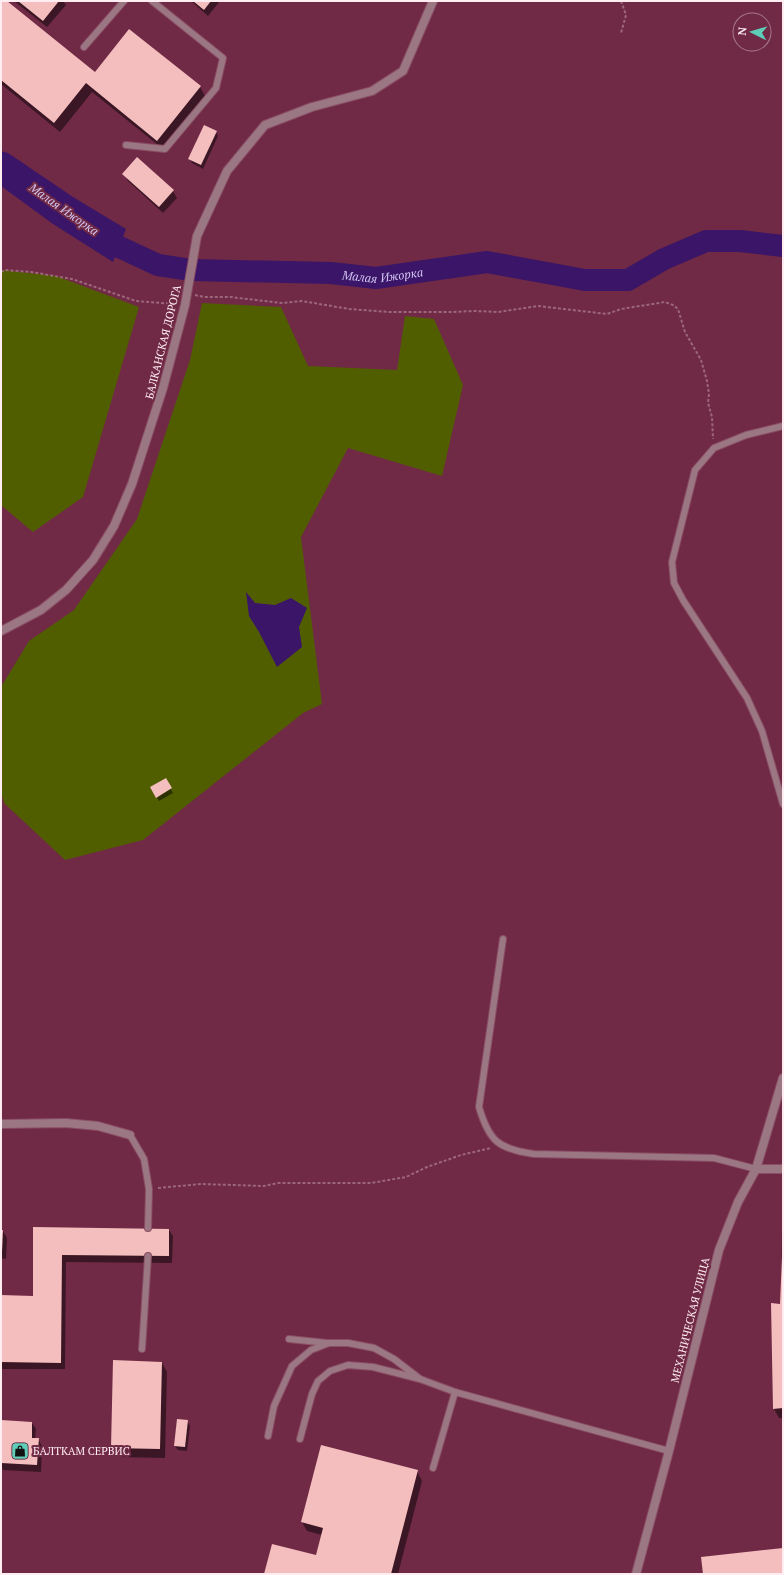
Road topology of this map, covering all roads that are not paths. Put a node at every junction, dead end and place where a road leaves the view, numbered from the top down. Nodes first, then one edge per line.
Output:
1 (124, 1) edge
2 (152, 1) edge
3 (433, 1) edge
4 (84, 47) dead end
5 (126, 145) dead end
6 (783, 426) edge
7 (1, 631) edge
8 (783, 804) edge
9 (503, 939) dead end
10 (783, 1078) edge
11 (1, 1124) edge
12 (130, 1135) joint
13 (756, 1169) junction
14 (783, 1169) edge
15 (148, 1228) dead end
16 (148, 1256) dead end
17 (289, 1339) dead end
18 (328, 1343) junction
19 (142, 1349) dead end
20 (420, 1379) junction
21 (455, 1392) junction
22 (268, 1436) dead end
23 (300, 1438) dead end
24 (669, 1452) junction
25 (433, 1468) dead end
26 (636, 1574) edge

1 - 4 lane
2 - 5 lane
3 - 7 street, БАЛКАНСКАЯ ДОРОГА
6 - 8 lane
9 - 13 lane
10 - 13 street, МЕХАНИЧЕСКАЯ УЛИЦА
11 - 12 street
12 - 15 lane
13 - 14 street
13 - 24 street, МЕХАНИЧЕСКАЯ УЛИЦА
16 - 19 lane
17 - 18 lane
18 - 20 lane
18 - 22 lane
20 - 21 lane
20 - 23 lane
21 - 24 lane
21 - 25 lane
24 - 26 street, МЕХАНИЧЕСКАЯ УЛИЦА

